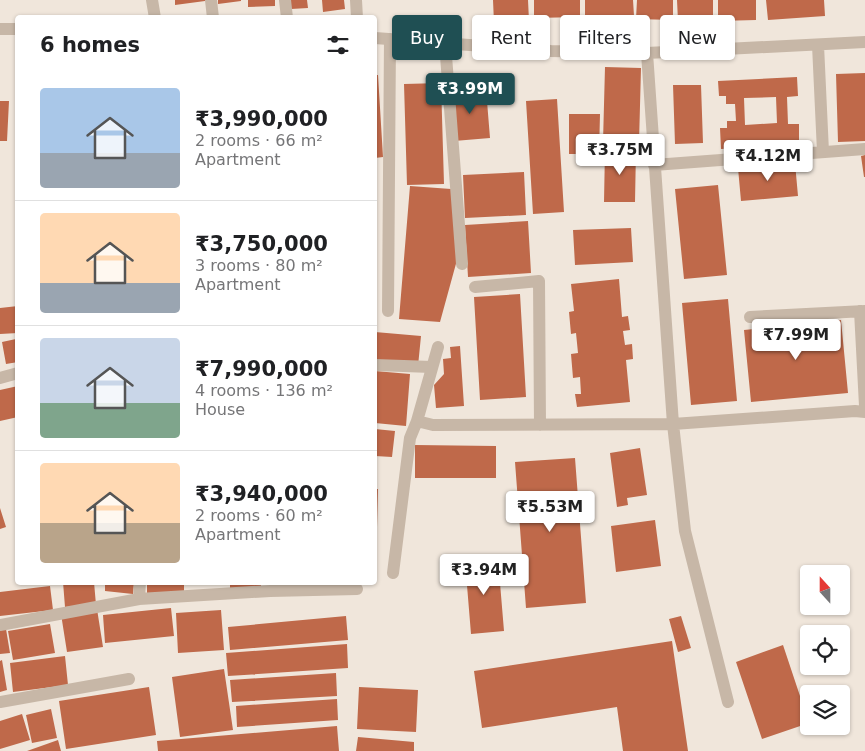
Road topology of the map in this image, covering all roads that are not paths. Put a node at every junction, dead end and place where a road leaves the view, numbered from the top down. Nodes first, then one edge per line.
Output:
1 (152, 0) edge
2 (211, 0) edge
3 (285, 0) edge
4 (356, 0) edge
5 (154, 15) edge
6 (213, 15) edge
7 (286, 15) edge
8 (357, 15) edge
9 (0, 29) edge
10 (15, 29) edge
11 (377, 38) edge
12 (390, 39) joint
13 (865, 42) edge
14 (462, 44) edge
15 (818, 45) junction
16 (560, 51) edge
17 (650, 53) edge
18 (446, 60) edge
19 (647, 60) edge
20 (865, 148) edge
21 (823, 152) junction
22 (654, 165) junction
23 (462, 264) dead end
24 (476, 287) dead end
25 (388, 311) dead end
26 (862, 311) edge
27 (750, 317) dead end
28 (438, 348) dead end
29 (377, 365) edge
30 (432, 367) junction
31 (15, 374) edge
32 (0, 378) edge
33 (865, 406) edge
34 (865, 412) edge
35 (417, 421) junction
36 (673, 424) junction
37 (540, 425) junction
38 (392, 573) dead end
39 (140, 585) edge
40 (270, 587) edge
41 (226, 589) edge
42 (357, 589) dead end
43 (139, 599) junction
44 (0, 626) edge
45 (129, 679) dead end
46 (0, 702) edge
47 (728, 702) dead end

1 - 5 street
2 - 6 street
3 - 7 street
4 - 8 street
9 - 10 street
11 - 12 street
12 - 25 street
13 - 15 street
14 - 16 street
15 - 17 street
15 - 21 street
18 - 23 street
19 - 22 street
20 - 21 street
21 - 22 street
22 - 36 street
24 - 37 street
26 - 27 street
26 - 33 street
28 - 30 street
29 - 30 street
30 - 35 street
31 - 32 street
34 - 36 street
35 - 37 street
35 - 38 street
36 - 37 street
36 - 47 street
39 - 43 street
40 - 41 street
40 - 42 street
41 - 43 street
43 - 44 street
45 - 46 street

